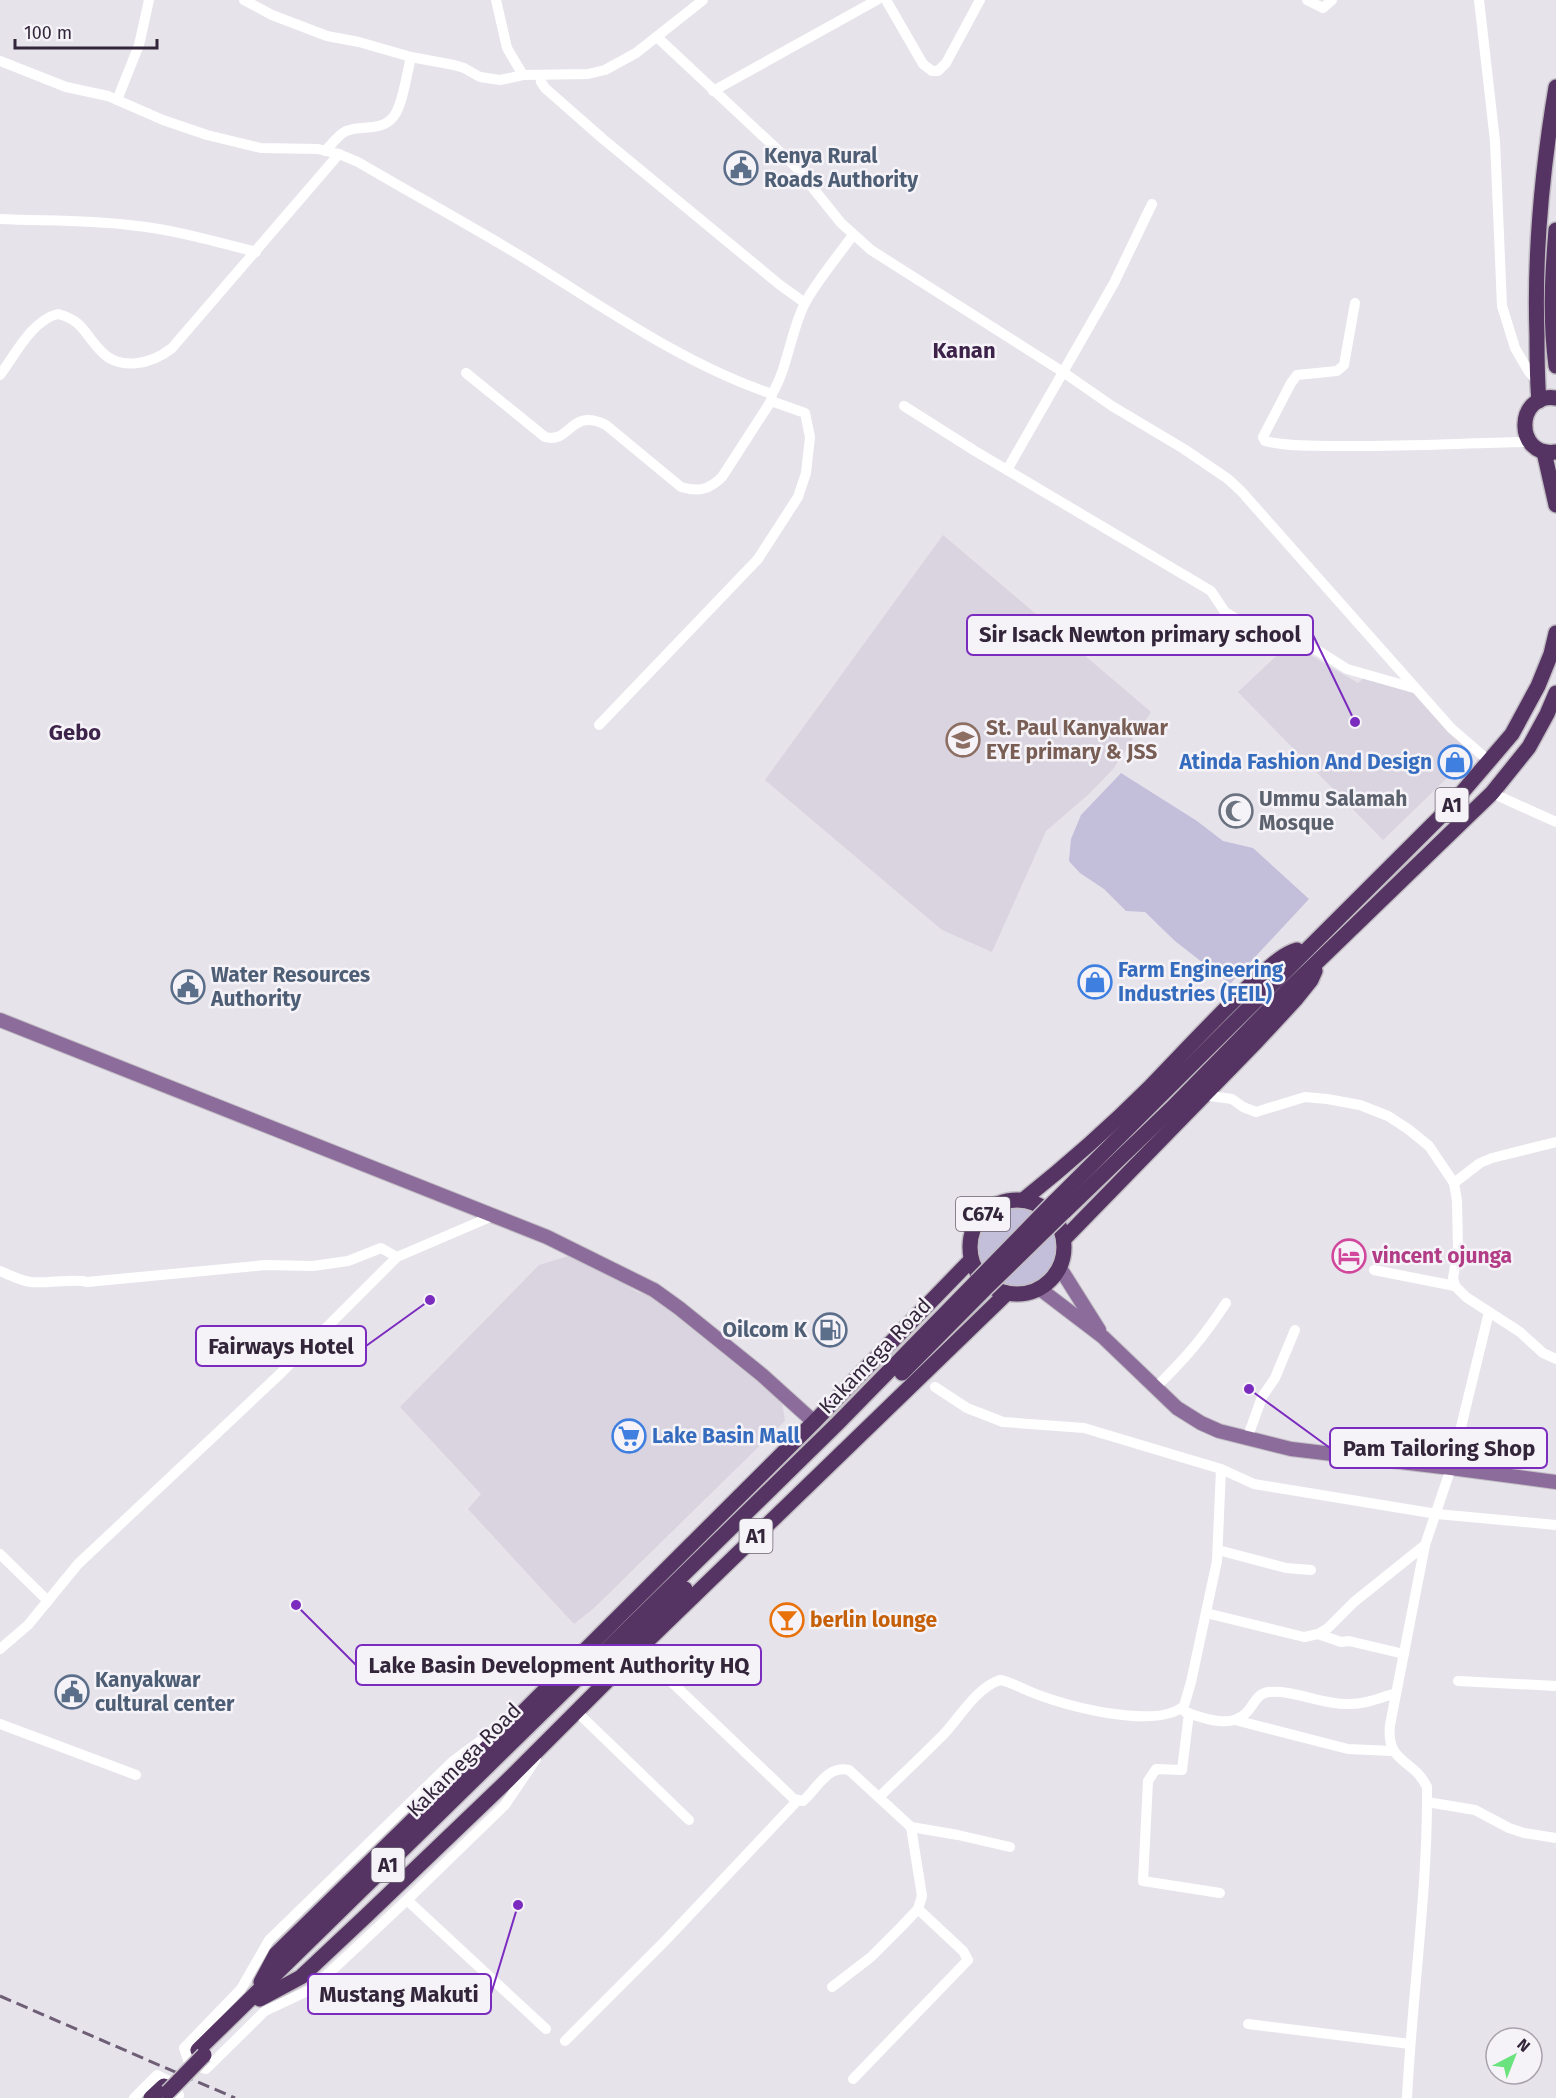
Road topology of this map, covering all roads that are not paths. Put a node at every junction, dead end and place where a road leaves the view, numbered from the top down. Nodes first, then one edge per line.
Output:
1 (149, 0) edge
2 (244, 0) edge
3 (496, 0) edge
4 (703, 0) edge
5 (877, 0) edge
6 (886, 0) edge
7 (980, 0) edge
8 (1307, 0) edge
9 (1332, 0) edge
10 (1479, 0) edge
11 (867, 3) edge
12 (657, 37) junction
13 (411, 57) junction
14 (0, 61) edge
15 (523, 75) junction
16 (540, 75) junction
17 (1556, 87) edge
18 (713, 91) junction
19 (117, 100) junction
20 (325, 151) junction
21 (339, 154) junction
22 (1152, 204) dead end
23 (0, 219) edge
24 (1556, 230) edge
25 (852, 235) junction
26 (255, 252) junction
27 (805, 303) junction
28 (1355, 303) dead end
29 (1556, 366) edge
30 (1063, 372) junction
31 (466, 373) dead end
32 (0, 375) edge
33 (1537, 381) junction
34 (772, 397) junction
35 (1556, 398) edge
36 (1539, 401) junction
37 (904, 406) dead end
38 (1530, 442) junction
39 (1550, 452) edge
40 (1007, 470) junction
41 (1556, 506) edge
42 (1556, 633) edge
43 (1414, 688) junction
44 (1556, 693) edge
45 (599, 725) dead end
46 (1489, 760) junction
47 (1492, 793) junction
48 (1556, 822) edge
49 (1307, 948) junction
50 (1322, 957) junction
51 (0, 1020) edge
52 (1203, 1095) junction
53 (1556, 1142) edge
54 (1454, 1183) junction
55 (1023, 1200) junction
56 (494, 1215) junction
57 (1064, 1239) junction
58 (397, 1257) junction
59 (971, 1260) junction
60 (1060, 1268) junction
61 (1374, 1270) dead end
62 (0, 1271) edge
63 (1455, 1286) junction
64 (1040, 1289) junction
65 (1007, 1293) junction
66 (1226, 1303) dead end
67 (1489, 1312) junction
68 (1295, 1330) dead end
69 (1103, 1337) junction
70 (1556, 1359) edge
71 (935, 1387) dead end
72 (1155, 1388) junction
73 (814, 1422) junction
74 (1247, 1439) junction
75 (1451, 1468) junction
76 (1221, 1469) junction
77 (1556, 1482) edge
78 (1437, 1514) junction
79 (1556, 1525) edge
80 (1425, 1545) junction
81 (1218, 1550) junction
82 (0, 1554) edge
83 (1311, 1570) dead end
84 (48, 1601) junction
85 (1206, 1613) junction
86 (1318, 1634) junction
87 (0, 1649) edge
88 (638, 1650) junction
89 (1404, 1654) junction
90 (1458, 1682) dead end
91 (1556, 1686) edge
92 (1396, 1693) junction
93 (526, 1707) junction
94 (576, 1711) junction
95 (1184, 1712) junction
96 (1235, 1720) junction
97 (0, 1724) edge
98 (553, 1734) junction
99 (1392, 1751) junction
100 (136, 1775) dead end
101 (879, 1797) junction
102 (797, 1801) junction
103 (1427, 1802) junction
104 (689, 1820) dead end
105 (911, 1827) junction
106 (1556, 1838) edge
107 (1010, 1847) dead end
108 (1220, 1893) dead end
109 (407, 1900) junction
110 (918, 1909) junction
111 (832, 1987) dead end
112 (258, 1997) junction
113 (1248, 2024) dead end
114 (546, 2029) dead end
115 (565, 2041) dead end
116 (1410, 2044) junction
117 (853, 2079) dead end
118 (134, 2098) edge
119 (151, 2098) edge
120 (162, 2098) edge
121 (175, 2098) edge
122 (1407, 2098) edge

1 - 19 street
2 - 13 street
3 - 15 street
4 - 12 street
5 - 11 street
6 - 7 street
8 - 9 street
10 - 33 street
11 - 18 street
12 - 16 street
12 - 18 street
13 - 15 street
13 - 20 street
14 - 19 street
15 - 16 street
16 - 27 street
17 - 33 highway
18 - 25 street
19 - 20 street
20 - 21 street
21 - 26 street
21 - 34 street
22 - 30 street
23 - 26 street
24 - 29 highway
25 - 27 street
25 - 30 street
26 - 32 street
27 - 34 street
28 - 38 street
30 - 40 street
30 - 43 street
31 - 34 street
33 - 36 highway
34 - 45 street
35 - 36 highway
36 - 38 highway
37 - 40 street
38 - 39 highway
39 - 41 highway
40 - 43 street
42 - 46 highway, Kakamega Road / A1
43 - 46 street
44 - 47 highway, A1
46 - 49 highway, Kakamega Road / A1
47 - 48 street
47 - 50 highway, A1
49 - 55 highway, A1
49 - 112 highway, Kakamega Road / A1, bridge
50 - 52 highway, A1
50 - 112 highway, Kakamega Road / A1, bridge
51 - 56 main road
52 - 54 street
52 - 57 highway, A1
53 - 54 street
54 - 63 street
55 - 57 highway, C674
55 - 59 highway, C674
56 - 58 street
56 - 73 main road
57 - 60 highway
58 - 62 street
58 - 84 street
59 - 65 highway, C674
59 - 73 highway, A1
60 - 64 highway
60 - 69 main road
61 - 63 street
63 - 67 street
64 - 65 highway
64 - 69 main road
65 - 88 highway, A1
66 - 72 street
67 - 70 street
67 - 75 street
68 - 74 street
69 - 72 main road
71 - 76 street
72 - 74 main road
73 - 93 highway, A1
74 - 75 main road
75 - 77 main road
75 - 78 street
76 - 78 street
76 - 81 street
78 - 79 street
78 - 80 street
80 - 86 street
80 - 89 street
81 - 83 street
81 - 85 street
82 - 84 street
84 - 87 street
85 - 86 street
85 - 95 street
86 - 89 street
88 - 94 highway, A1
88 - 102 street
89 - 92 street
90 - 91 street
92 - 96 street
92 - 99 street
93 - 109 street
93 - 112 highway, A1
94 - 98 highway, A1
94 - 104 street
95 - 96 street
95 - 101 street
95 - 108 street
96 - 99 street
97 - 100 street
98 - 109 street
98 - 112 highway, A1
99 - 103 street
101 - 102 street
101 - 105 street
102 - 115 street
103 - 106 street
103 - 116 street
105 - 107 street
105 - 110 street
109 - 114 street
110 - 111 street
110 - 117 street
112 - 119 highway, Kakamega Road / A1
112 - 120 highway, A1, bridge
113 - 116 street
116 - 122 street
118 - 121 street

